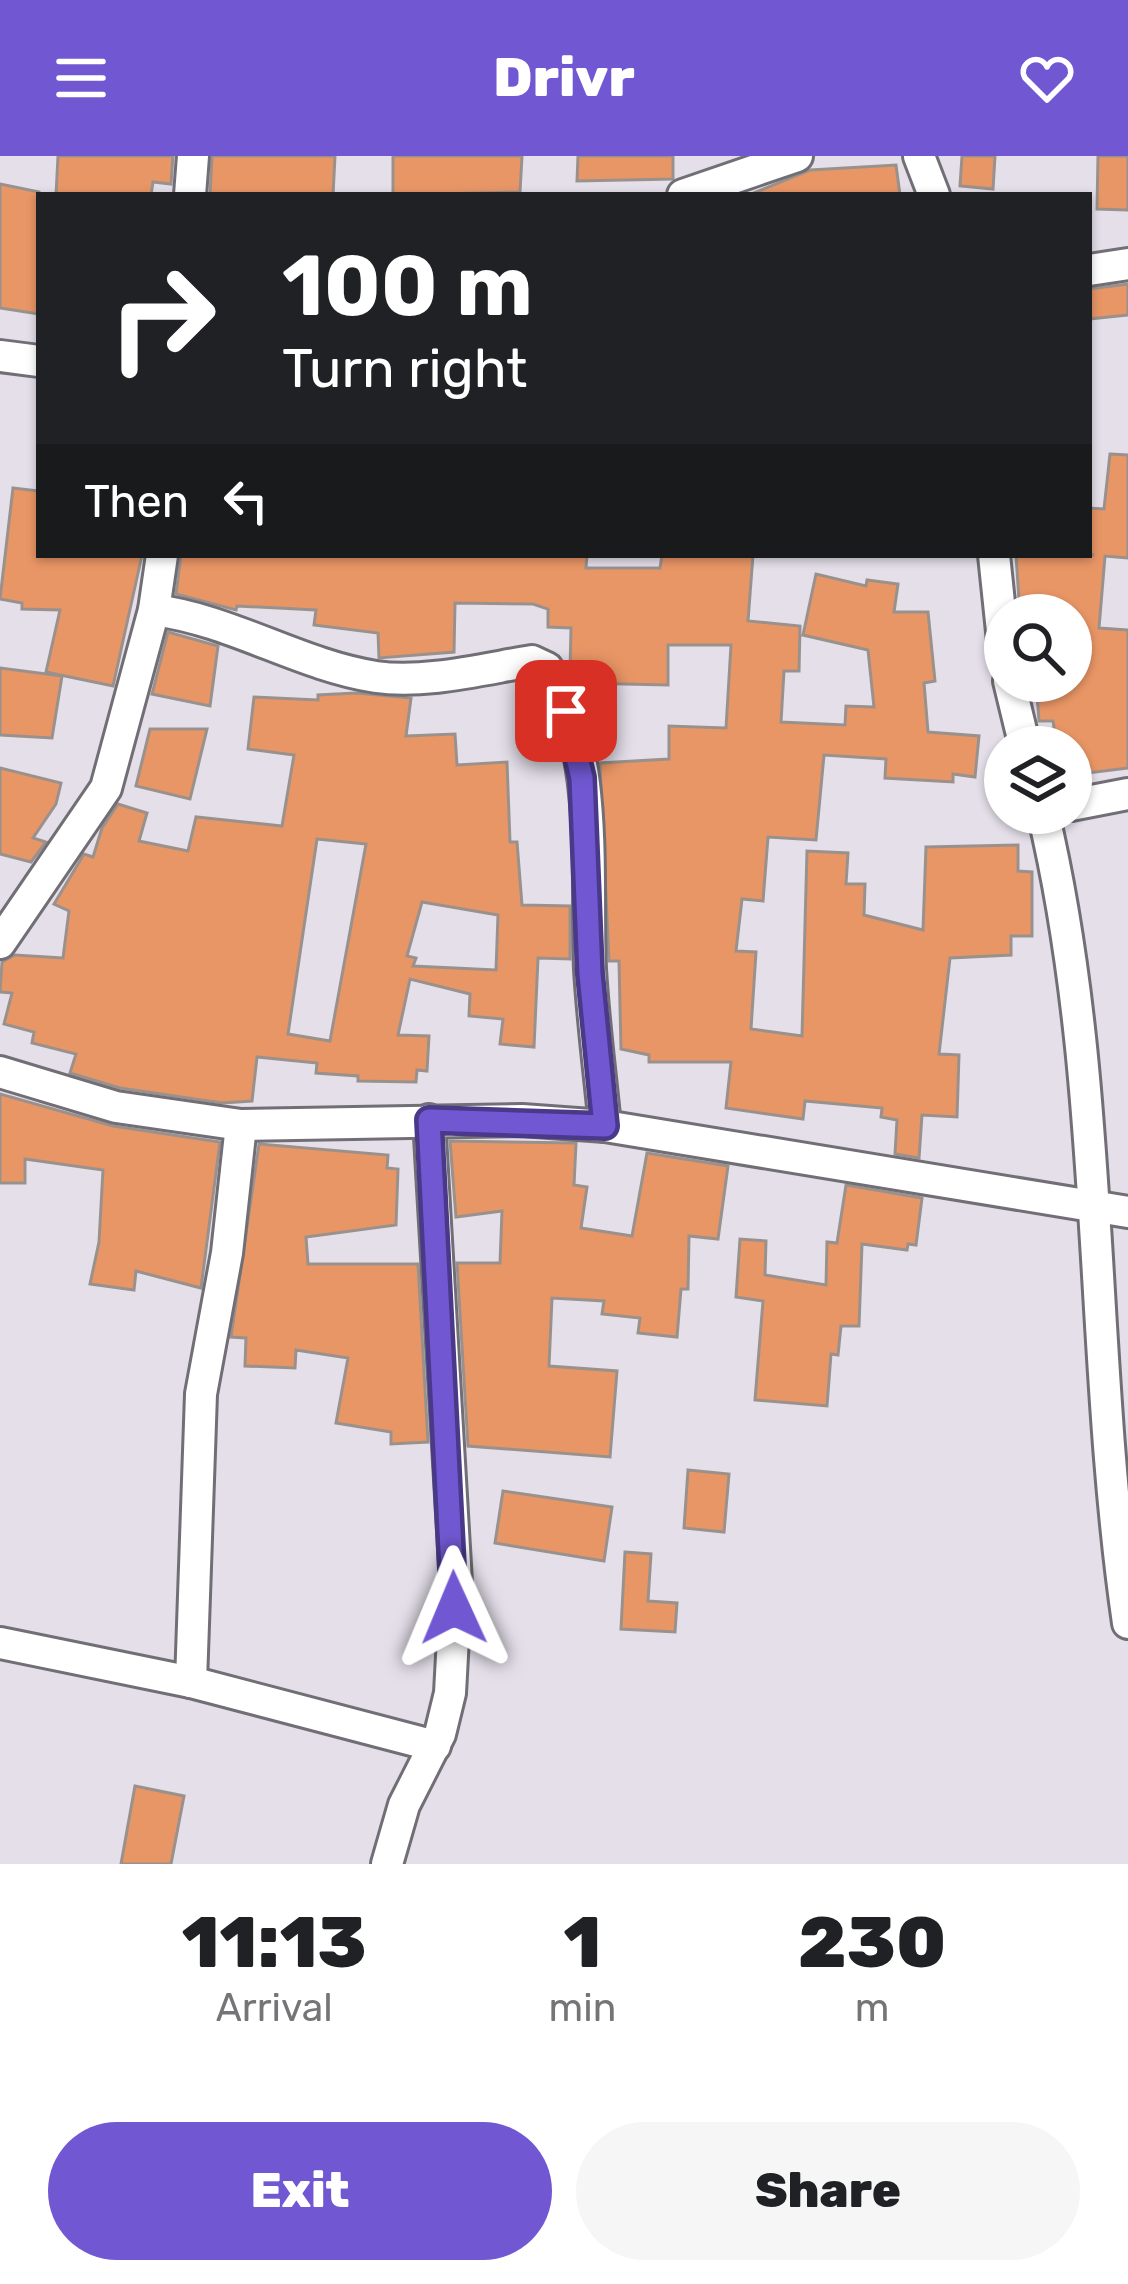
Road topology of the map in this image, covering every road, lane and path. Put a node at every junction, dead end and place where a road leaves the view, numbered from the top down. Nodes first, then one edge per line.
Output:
1 (193, 156) edge
2 (797, 156) edge
3 (919, 156) edge
4 (190, 192) edge
5 (691, 192) edge
6 (933, 192) edge
7 (1128, 264) edge
8 (1092, 270) edge
9 (0, 356) edge
10 (36, 362) edge
11 (162, 558) edge
12 (994, 558) edge
13 (998, 594) edge
14 (154, 610) junction
15 (1128, 794) edge
16 (1092, 801) edge
17 (1048, 834) edge
18 (0, 943) edge
19 (0, 1072) edge
20 (429, 1120) junction
21 (241, 1124) junction
22 (605, 1126) junction
23 (1096, 1209) junction
24 (1128, 1212) edge
25 (1128, 1623) edge
26 (0, 1643) edge
27 (191, 1682) junction
28 (435, 1746) junction
29 (387, 1864) edge

1 - 4 street
2 - 5 street
3 - 6 street
7 - 8 street
9 - 10 street
11 - 14 street
12 - 13 street
14 - 18 street
14 - 22 street
15 - 16 street
17 - 23 street
19 - 21 street
20 - 21 street
20 - 22 street
20 - 28 street
21 - 27 street
22 - 23 street
23 - 24 street
23 - 25 street
26 - 27 street
27 - 28 street
28 - 29 street

